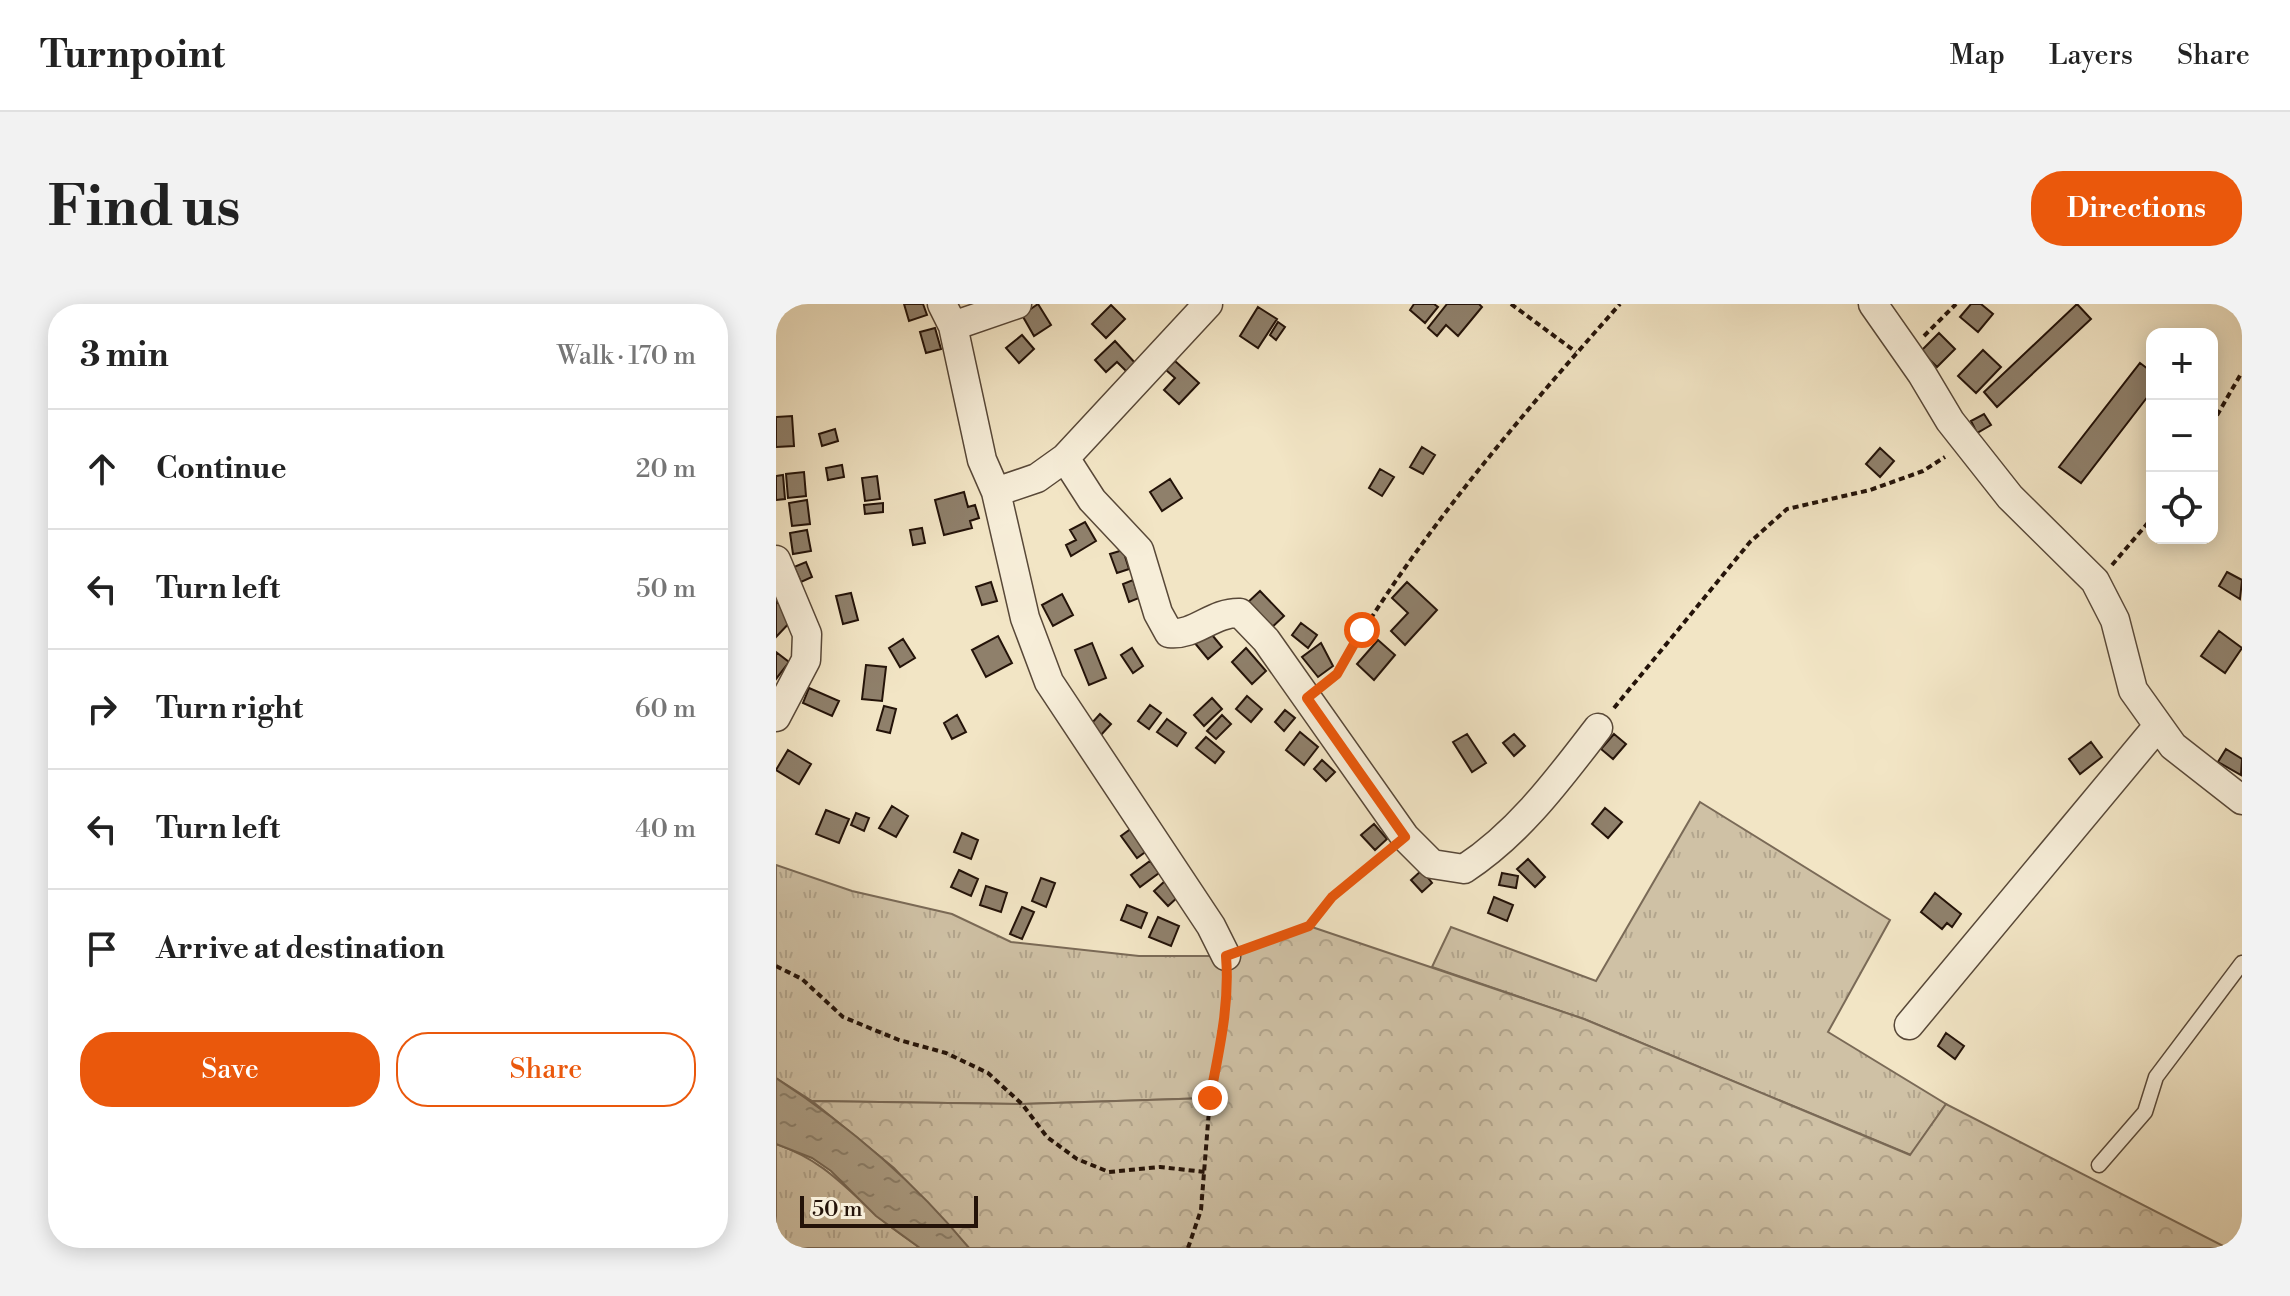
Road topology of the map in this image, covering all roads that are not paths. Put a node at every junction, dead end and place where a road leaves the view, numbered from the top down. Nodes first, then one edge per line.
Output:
1 (1017, 304) edge
2 (1208, 304) edge
3 (1873, 304) edge
4 (948, 315) edge
5 (1065, 458) junction
6 (996, 492) junction
7 (776, 560) edge
8 (776, 717) edge
9 (2158, 726) junction
10 (1598, 728) road end
11 (2242, 800) edge
12 (1226, 956) road end
13 (2242, 963) edge
14 (1909, 1025) dead end
15 (2099, 1165) dead end

1 - 4 street
2 - 5 street
3 - 9 street
4 - 6 street
5 - 6 street
5 - 10 street
6 - 12 street
7 - 8 street
9 - 11 street
9 - 14 street
13 - 15 lane

